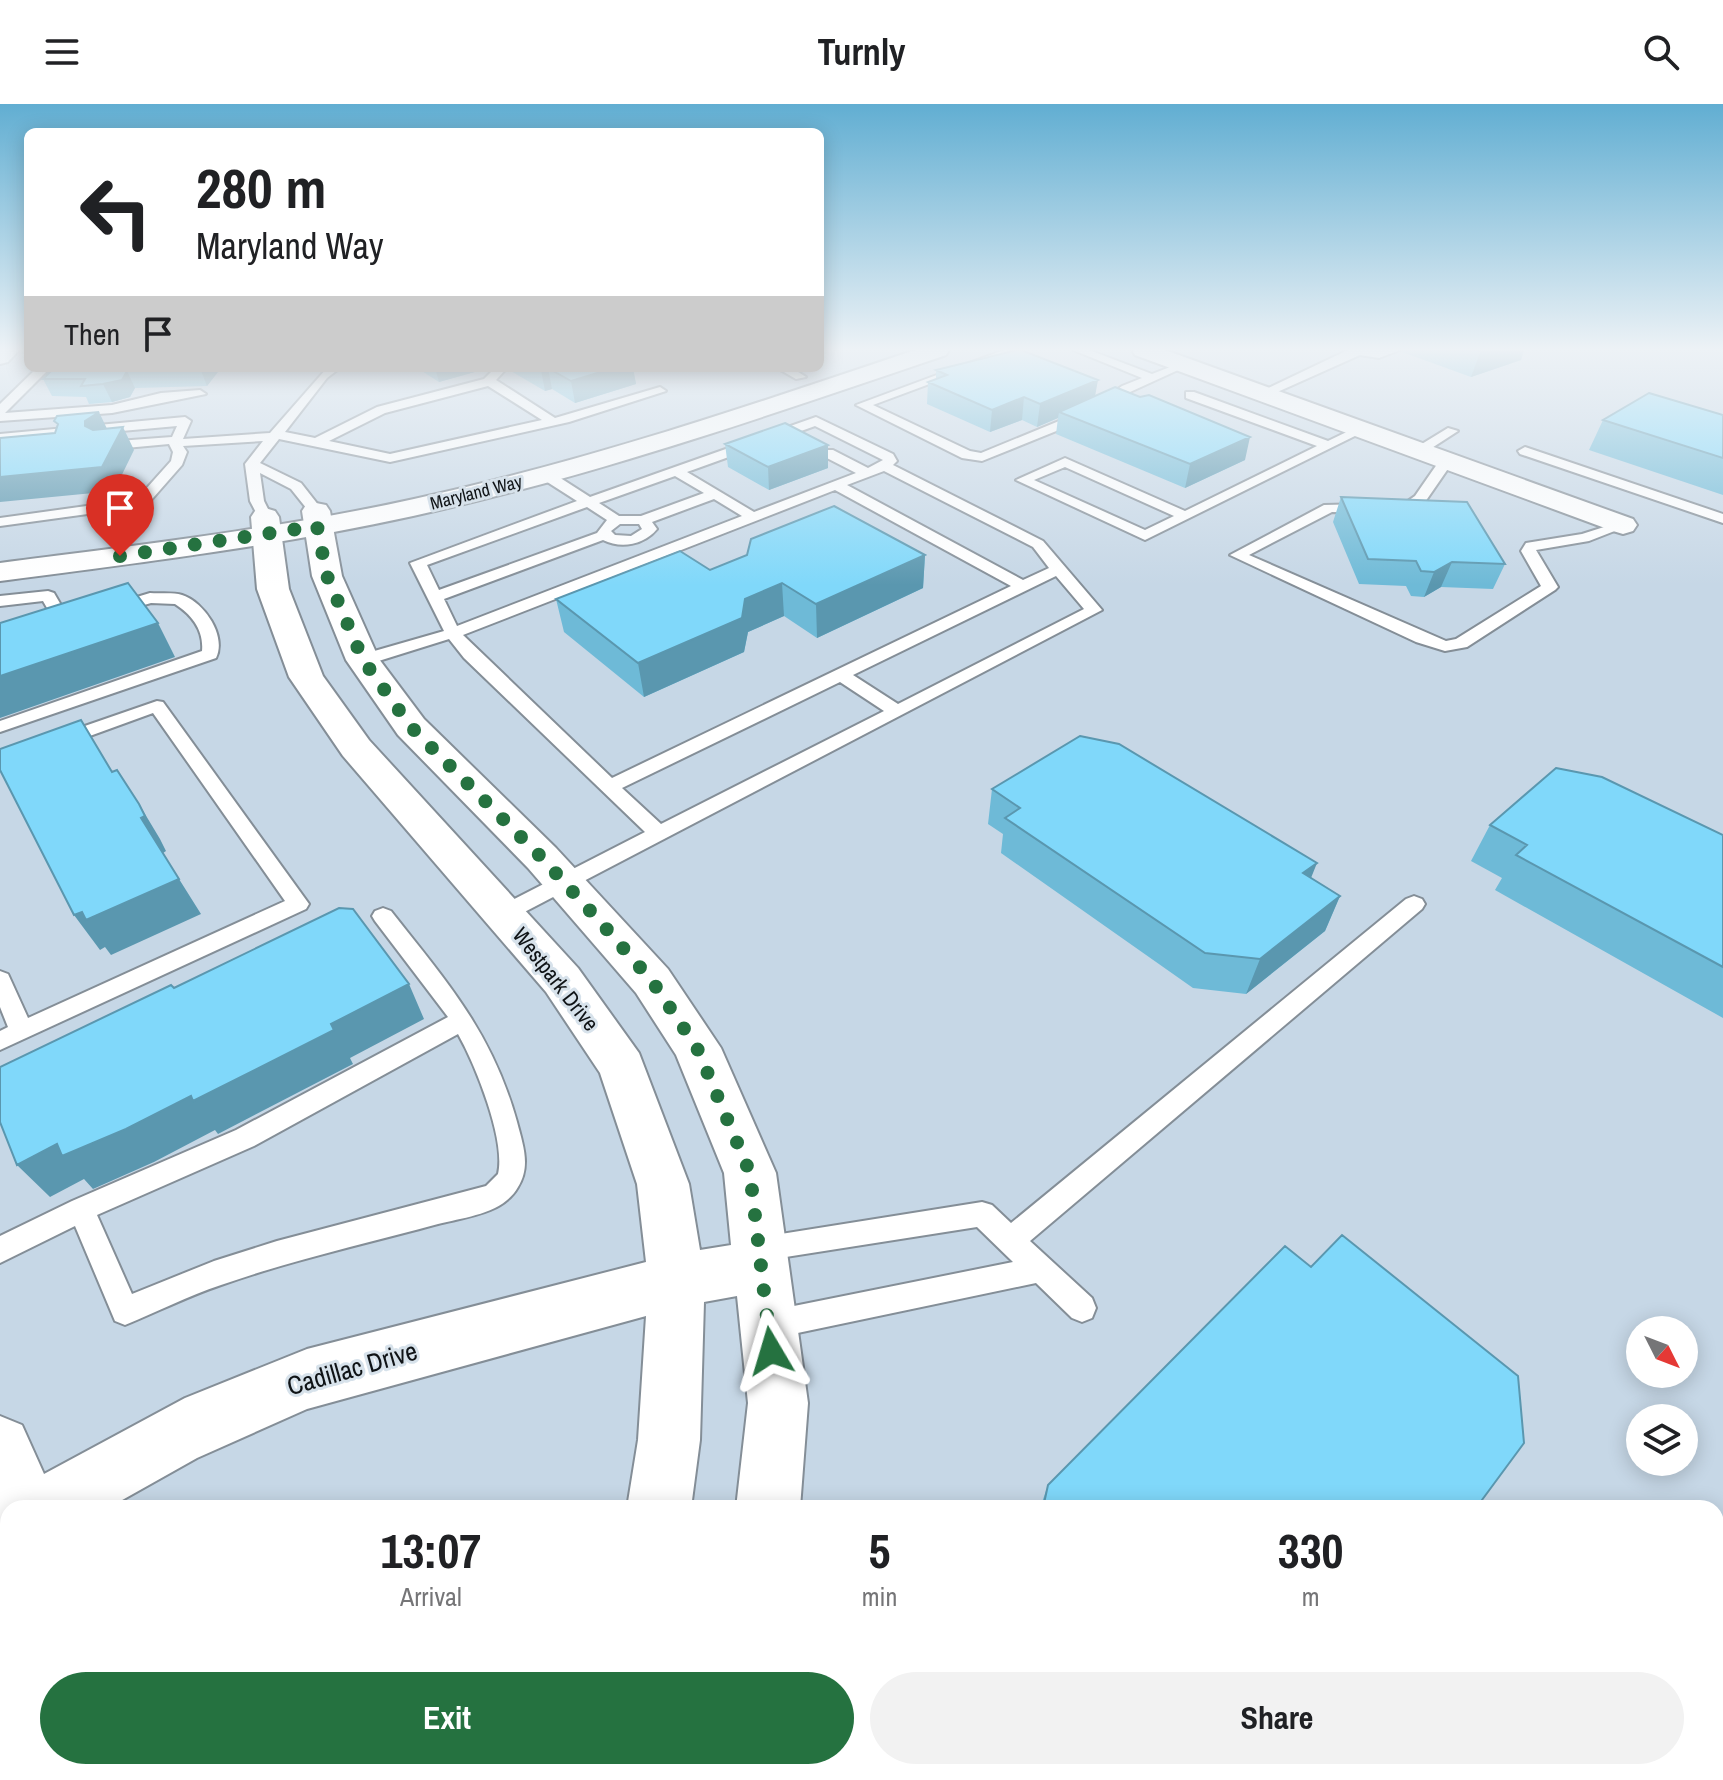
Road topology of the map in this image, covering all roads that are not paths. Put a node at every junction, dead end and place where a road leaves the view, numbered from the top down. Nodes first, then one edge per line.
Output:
1 (107, 428) edge
2 (182, 428) edge
3 (281, 428) edge
4 (345, 428) edge
5 (525, 428) edge
6 (641, 428) edge
7 (682, 428) edge
8 (797, 428) edge
9 (830, 428) edge
10 (913, 428) edge
11 (1050, 428) edge
12 (1280, 428) edge
13 (1356, 428) edge
14 (1361, 430) junction
15 (1452, 431) dead end
16 (787, 432) junction
17 (275, 436) junction
18 (0, 438) edge
19 (176, 442) junction
20 (318, 442) junction
21 (807, 442) edge
22 (104, 446) edge
23 (1328, 446) junction
24 (1419, 450) junction
25 (1525, 451) dead end
26 (828, 453) dead end
27 (1447, 460) junction
28 (252, 464) junction
29 (885, 466) junction
30 (675, 470) junction
31 (867, 473) junction
32 (546, 475) junction
33 (836, 485) junction
34 (715, 494) junction
35 (587, 502) junction
36 (1185, 516) junction
37 (753, 517) junction
38 (317, 518) junction
39 (1723, 519) edge
40 (616, 520) junction
41 (643, 520) junction
42 (0, 522) edge
43 (266, 525) junction
44 (1623, 525) joint
45 (604, 535) junction
46 (641, 537) junction
47 (0, 551) edge
48 (662, 552) junction
49 (1058, 569) junction
50 (0, 572) edge
51 (1021, 585) junction
52 (434, 597) junction
53 (0, 601) edge
54 (453, 633) junction
55 (363, 660) junction
56 (840, 674) junction
57 (895, 710) junction
58 (0, 727) edge
59 (43, 747) edge
60 (611, 786) junction
61 (658, 833) junction
62 (565, 882) junction
63 (1414, 904) dead end
64 (505, 913) junction
65 (383, 916) dead end
66 (603, 925) junction
67 (543, 958) junction
68 (0, 980) edge
69 (463, 1020) junction
70 (22, 1031) junction
71 (0, 1041) edge
72 (81, 1209) junction
73 (1011, 1240) junction
74 (0, 1250) edge
75 (761, 1257) junction
76 (1042, 1269) junction
77 (677, 1281) junction
78 (1082, 1308) dead end
79 (768, 1325) junction
80 (0, 1447) edge
81 (23, 1500) edge
82 (62, 1500) edge
83 (660, 1500) edge
84 (769, 1500) edge

1 - 18 lane
2 - 19 lane
3 - 17 lane
4 - 20 lane
5 - 20 lane
6 - 38 street, Maryland Way
7 - 32 street, Maryland Way
8 - 16 lane
9 - 29 lane
10 - 11 lane
12 - 23 lane
13 - 14 street
14 - 23 lane
14 - 24 street
15 - 24 lane
16 - 21 lane
16 - 30 lane
17 - 19 lane
17 - 20 lane
17 - 28 lane
19 - 22 lane
19 - 42 lane
23 - 36 lane
24 - 27 street
25 - 39 lane
26 - 31 lane
27 - 44 street
27 - 44 lane
28 - 38 lane
28 - 43 lane
29 - 31 lane
29 - 49 lane
30 - 34 lane
30 - 35 lane
31 - 33 lane
32 - 35 lane
32 - 38 street, Maryland Way
33 - 37 lane
33 - 51 lane
34 - 37 lane
34 - 41 lane
35 - 40 lane
35 - 52 lane
36 - 36 lane
37 - 48 lane
38 - 43 street, Maryland Way
38 - 55 street
40 - 41 lane
40 - 45 lane
41 - 46 lane
43 - 47 street, Maryland Way
43 - 50 street, Maryland Way
43 - 64 street, Westpark Drive
45 - 46 lane
45 - 52 lane
46 - 48 lane
48 - 54 lane
49 - 51 lane
49 - 57 lane
51 - 56 lane
52 - 54 lane
53 - 58 lane
54 - 55 lane
54 - 60 lane
55 - 62 street
56 - 57 lane
56 - 60 lane
57 - 61 lane
59 - 70 lane
60 - 61 lane
61 - 62 lane
62 - 64 lane
62 - 66 street
63 - 73 lane
64 - 67 street, Westpark Drive
65 - 69 lane
66 - 67 street
66 - 75 street
67 - 77 street, Westpark Drive
68 - 70 lane
69 - 72 lane
69 - 72 lane
70 - 71 lane
72 - 74 lane
73 - 75 lane
73 - 76 lane
75 - 77 street, Cadillac Drive
75 - 79 street
76 - 78 lane
76 - 79 lane
77 - 82 street, Cadillac Drive
77 - 83 street, Westpark Drive
79 - 84 street
80 - 81 street

